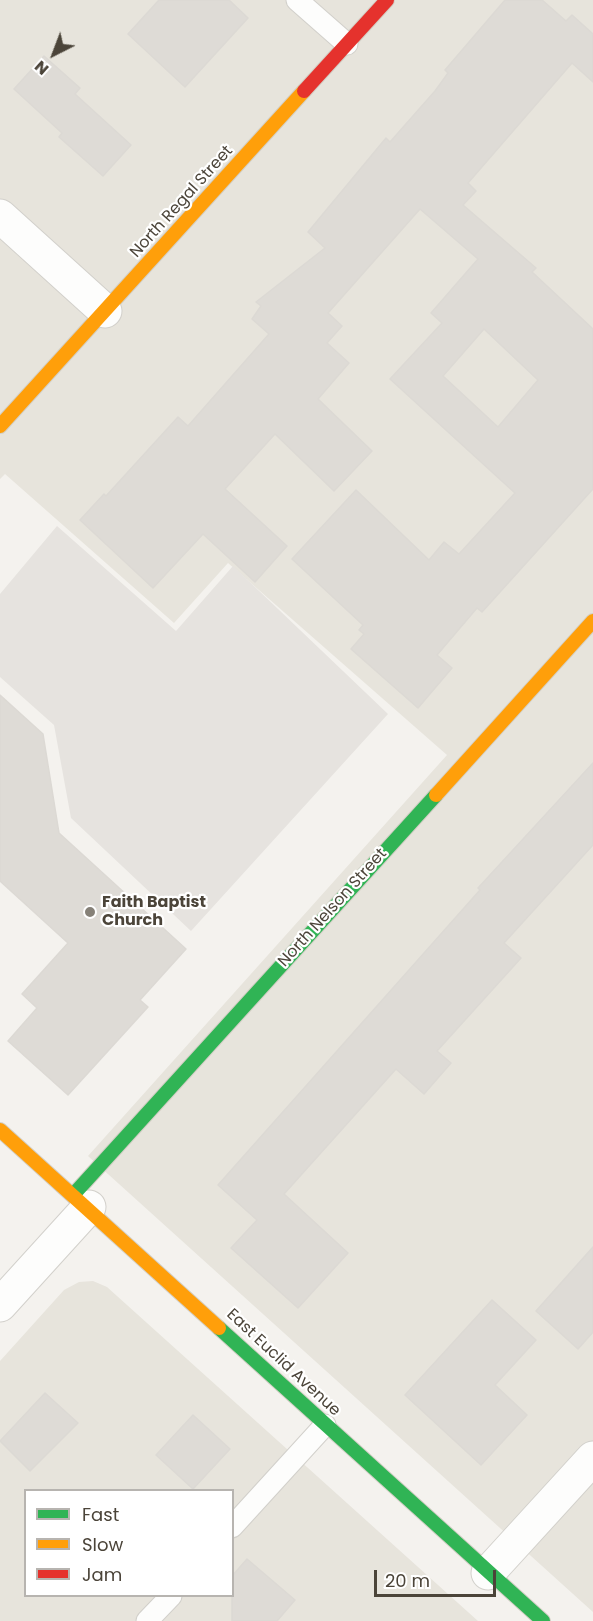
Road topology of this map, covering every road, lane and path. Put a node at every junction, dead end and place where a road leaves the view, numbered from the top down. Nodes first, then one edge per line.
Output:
1 (297, 0) edge
2 (387, 0) edge
3 (347, 44) junction
4 (0, 216) edge
5 (105, 311) junction
6 (0, 426) edge
7 (593, 621) edge
8 (0, 1130) edge
9 (81, 1201) junction
10 (0, 1305) edge
11 (325, 1425) junction
12 (593, 1458) edge
13 (234, 1525) edge
14 (489, 1573) junction
15 (170, 1597) edge
16 (147, 1621) edge
17 (543, 1621) edge

1 - 3 lane
2 - 3 street, North Regal Street
3 - 5 street, North Regal Street
4 - 5 street
5 - 6 street, North Regal Street
7 - 9 street, North Nelson Street
8 - 9 street, East Euclid Avenue
9 - 10 street, North Nelson Street
9 - 11 street, East Euclid Avenue
11 - 13 lane
11 - 14 street, East Euclid Avenue
12 - 14 street
14 - 17 street, East Euclid Avenue
15 - 16 lane

